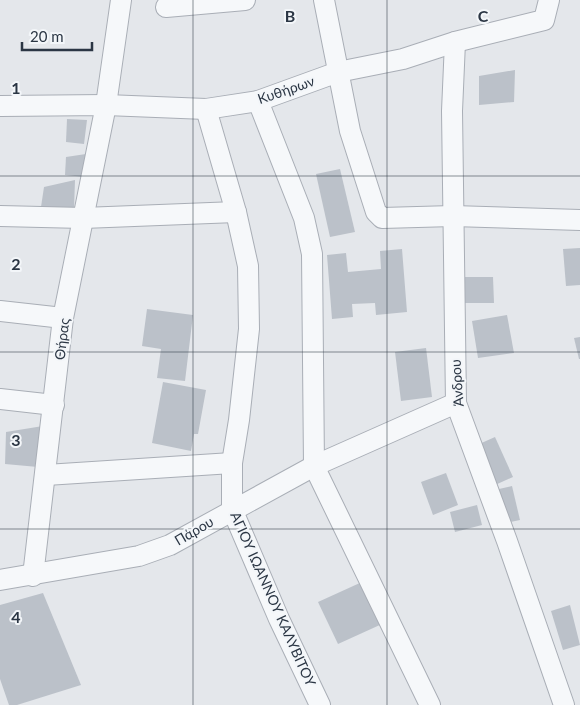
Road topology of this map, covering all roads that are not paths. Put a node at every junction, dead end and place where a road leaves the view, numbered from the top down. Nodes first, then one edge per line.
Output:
1 (121, 0) edge
2 (245, 0) edge
3 (324, 0) edge
4 (549, 0) edge
5 (166, 7) dead end
6 (455, 42) junction
7 (338, 72) junction
8 (258, 101) junction
9 (106, 105) junction
10 (0, 106) edge
11 (206, 109) junction
12 (236, 212) junction
13 (0, 216) edge
14 (453, 216) junction
15 (83, 218) junction
16 (580, 220) edge
17 (0, 311) edge
18 (63, 318) junction
19 (0, 399) edge
20 (456, 403) junction
21 (54, 405) junction
22 (232, 463) junction
23 (314, 466) junction
24 (46, 475) junction
25 (232, 509) junction
26 (34, 576) junction
27 (0, 580) edge
28 (320, 705) edge
29 (430, 705) edge
30 (564, 705) edge

1 - 9 street, Θήρας
2 - 5 street
3 - 7 street
4 - 6 street, Κυθήρων
6 - 7 street, Κυθήρων
6 - 14 street, Άνδρου
7 - 8 street, Κυθήρων
7 - 14 street
8 - 11 street, Κυθήρων
8 - 23 street
9 - 10 street, Κυθήρων
9 - 11 street, Κυθήρων
9 - 15 street, Θήρας
11 - 12 street, ΑΓΙΟΥ ΙΩΑΝΝΟΥ ΚΑΛΥΒΙΤΟΥ
12 - 15 street
12 - 22 street, ΑΓΙΟΥ ΙΩΑΝΝΟΥ ΚΑΛΥΒΙΤΟΥ
13 - 15 street
14 - 16 street
14 - 20 street, Άνδρου
15 - 18 street, Θήρας
17 - 18 street
18 - 21 street, Θήρας
19 - 21 street
20 - 23 street, Πάρου
20 - 30 street, Άνδρου
21 - 24 street, Θήρας
22 - 24 street
22 - 25 street, ΑΓΙΟΥ ΙΩΑΝΝΟΥ ΚΑΛΥΒΙΤΟΥ
23 - 25 street, Πάρου
23 - 29 street
24 - 26 street, Θήρας
25 - 26 street, Πάρου
25 - 28 street, ΑΓΙΟΥ ΙΩΑΝΝΟΥ ΚΑΛΥΒΙΤΟΥ
26 - 27 street, Πάρου

